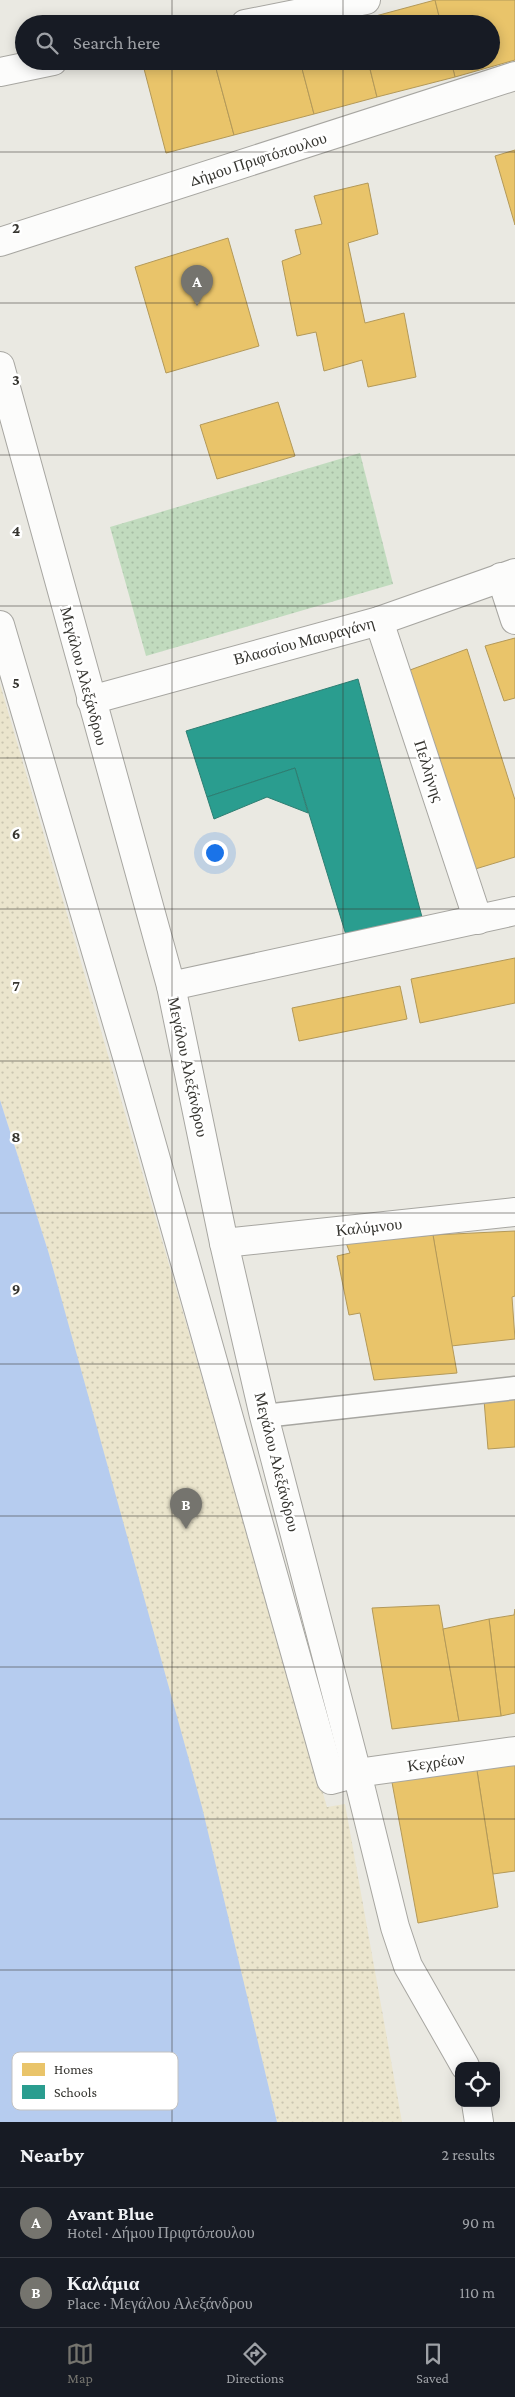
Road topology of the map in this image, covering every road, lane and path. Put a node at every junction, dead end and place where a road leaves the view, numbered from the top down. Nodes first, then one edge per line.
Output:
1 (366, 0) edge
2 (290, 15) edge
3 (15, 69) edge
4 (0, 72) edge
5 (515, 76) edge
6 (0, 242) edge
7 (0, 366) edge
8 (508, 575) edge
9 (515, 620) edge
10 (379, 621) junction
11 (0, 625) edge
12 (91, 700) junction
13 (515, 911) edge
14 (478, 920) junction
15 (171, 986) junction
16 (515, 1212) edge
17 (224, 1243) junction
18 (515, 1388) edge
19 (264, 1416) junction
20 (515, 1751) edge
21 (357, 1773) junction
22 (463, 2062) edge
23 (477, 2107) edge
24 (479, 2122) edge

1 - 2 street
3 - 4 street
5 - 6 street, Δήμου Πριφτόπουλου
7 - 12 street, Μεγάλου Αλεξάνδρου
8 - 9 street
8 - 10 street, Βλασσίου Μαυραγάνη
10 - 12 street, Βλασσίου Μαυραγάνη
10 - 14 street, Πελλήνης
11 - 21 street, Κεχρέων
12 - 15 street, Μεγάλου Αλεξάνδρου
13 - 14 street
14 - 15 street
15 - 17 street, Μεγάλου Αλεξάνδρου
16 - 17 street, Καλύμνου
17 - 19 street, Μεγάλου Αλεξάνδρου
18 - 19 lane
19 - 21 street, Μεγάλου Αλεξάνδρου
20 - 21 street, Κεχρέων
21 - 22 street, Μεγάλου Αλεξάνδρου
23 - 24 street

